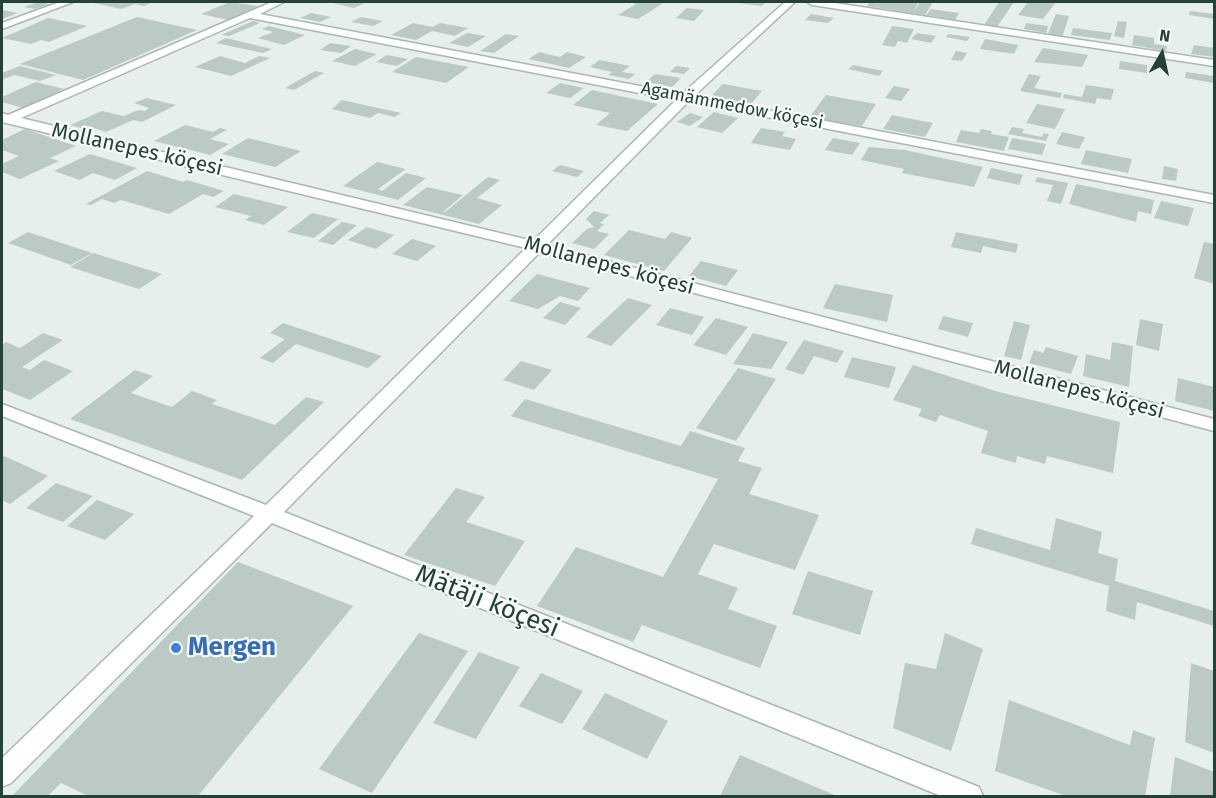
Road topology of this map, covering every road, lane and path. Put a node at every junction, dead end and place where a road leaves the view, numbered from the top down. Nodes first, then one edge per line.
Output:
1 (68, 2) edge
2 (279, 2) edge
3 (790, 2) edge
4 (812, 2) edge
5 (249, 15) junction
6 (2, 26) edge
7 (1215, 63) edge
8 (686, 97) junction
9 (4, 120) edge
10 (1215, 199) edge
11 (535, 246) junction
12 (2, 410) edge
13 (1215, 425) edge
14 (269, 514) junction
15 (2, 775) edge
16 (970, 796) edge

1 - 6 street
2 - 5 street
3 - 8 street
4 - 7 street
5 - 8 street, Agamämmedow köçesi
5 - 9 street
8 - 10 street, Agamämmedow köçesi
8 - 11 street
9 - 11 street, Mollanepes köçesi
11 - 13 street, Mollanepes köçesi
11 - 14 street
12 - 14 street, Mätäji köçesi
14 - 15 street
14 - 16 street, Mätäji köçesi

